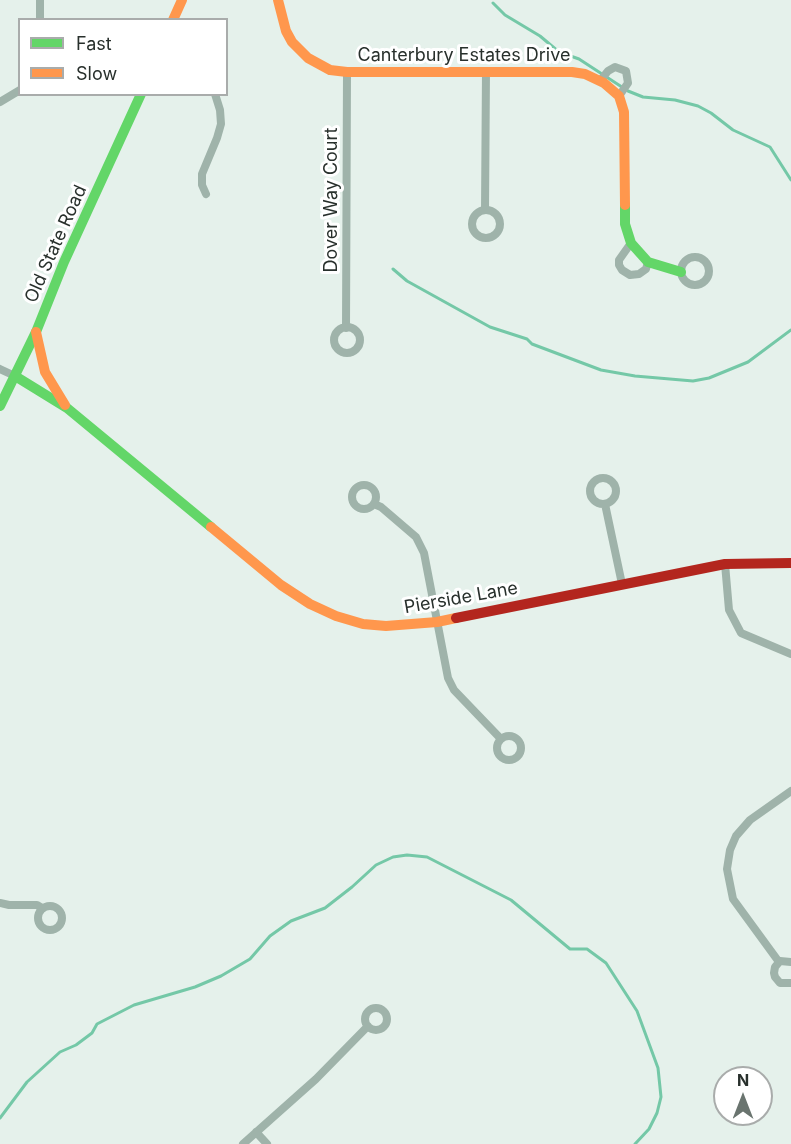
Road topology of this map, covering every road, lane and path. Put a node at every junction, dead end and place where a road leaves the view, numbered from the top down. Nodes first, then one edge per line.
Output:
1 (40, 0) edge
2 (182, 0) edge
3 (278, 0) edge
4 (40, 18) edge
5 (174, 18) edge
6 (486, 71) junction
7 (347, 72) junction
8 (600, 81) junction
9 (18, 91) edge
10 (140, 96) edge
11 (216, 96) edge
12 (619, 96) junction
13 (0, 102) edge
14 (206, 194) dead end
15 (485, 210) dead end
16 (631, 243) junction
17 (648, 261) junction
18 (681, 272) dead end
19 (346, 328) dead end
20 (36, 332) junction
21 (0, 369) edge
22 (15, 376) junction
23 (0, 406) edge
24 (67, 408) junction
25 (374, 504) dead end
26 (605, 504) dead end
27 (791, 563) edge
28 (725, 564) junction
29 (622, 584) junction
30 (437, 622) junction
31 (791, 654) edge
32 (501, 739) dead end
33 (791, 791) edge
34 (0, 903) edge
35 (42, 908) dead end
36 (779, 962) junction
37 (791, 962) edge
38 (791, 983) edge
39 (368, 1026) dead end
40 (256, 1132) junction
41 (243, 1144) edge
42 (267, 1144) edge

1 - 4 street
2 - 5 street
3 - 7 street, Canterbury Estates Drive
6 - 7 street, Canterbury Estates Drive
6 - 8 street, Canterbury Estates Drive
6 - 15 street
7 - 19 street, Dover Way Court
8 - 12 street, Canterbury Estates Drive
8 - 12 street
9 - 13 street
10 - 20 street, Old State Road
11 - 14 street
12 - 16 street
16 - 17 street
16 - 17 street
17 - 18 street
20 - 22 street, Old State Road
20 - 24 street
21 - 22 street, Pierside Lane
22 - 23 street, Old State Road
22 - 24 street, Pierside Lane
24 - 30 street, Pierside Lane
25 - 30 street
26 - 29 street
27 - 28 street, Pierside Lane
28 - 29 street, Pierside Lane
28 - 31 street
29 - 30 street, Pierside Lane
30 - 32 street
33 - 36 street
34 - 35 street
36 - 37 street
36 - 38 street
39 - 40 street
40 - 41 street
40 - 42 street

